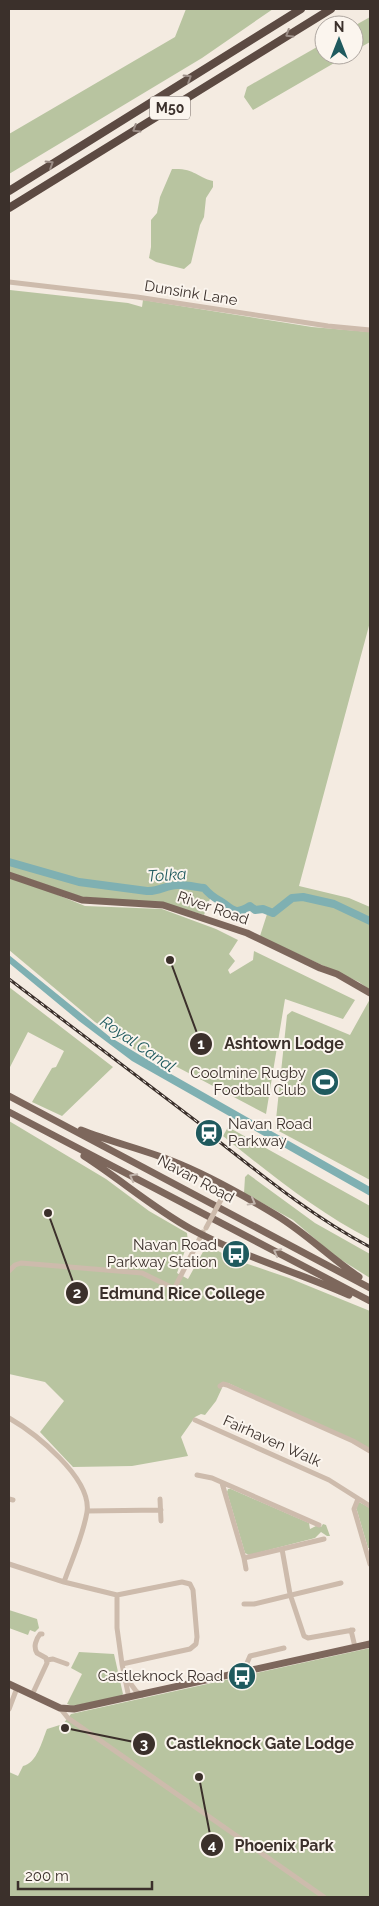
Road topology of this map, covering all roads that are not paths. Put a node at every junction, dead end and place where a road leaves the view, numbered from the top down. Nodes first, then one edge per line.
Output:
1 (301, 9) edge
2 (331, 9) edge
3 (9, 191) edge
4 (9, 208) edge
5 (9, 282) edge
6 (370, 330) edge
7 (9, 875) edge
8 (370, 992) edge
9 (9, 1096) edge
10 (37, 1111) junction
11 (9, 1112) edge
12 (21, 1118) junction
13 (225, 1191) junction
14 (204, 1231) junction
15 (9, 1271) edge
16 (370, 1284) edge
17 (175, 1288) junction
18 (370, 1288) edge
19 (170, 1297) dead end
20 (370, 1302) edge
21 (220, 1386) dead end
22 (202, 1416) dead end
23 (9, 1418) edge
24 (370, 1451) edge
25 (197, 1475) dead end
26 (222, 1483) junction
27 (160, 1499) dead end
28 (358, 1499) junction
29 (370, 1506) edge
30 (161, 1510) junction
31 (87, 1511) junction
32 (161, 1521) dead end
33 (320, 1525) dead end
34 (324, 1539) dead end
35 (282, 1548) junction
36 (368, 1551) edge
37 (244, 1558) junction
38 (9, 1564) edge
39 (370, 1564) edge
40 (246, 1569) dead end
41 (64, 1582) junction
42 (341, 1584) dead end
43 (290, 1594) junction
44 (117, 1595) junction
45 (244, 1604) dead end
46 (42, 1634) dead end
47 (370, 1644) edge
48 (355, 1647) junction
49 (284, 1648) dead end
50 (47, 1660) junction
51 (67, 1664) dead end
52 (122, 1664) junction
53 (248, 1671) junction
54 (124, 1673) junction
55 (9, 1684) edge
56 (17, 1688) junction
57 (32, 1695) junction
58 (142, 1695) junction
59 (129, 1698) junction
60 (60, 1708) junction
61 (9, 1709) edge
62 (324, 1897) edge

3 -> 1 highway, M50
2 -> 4 highway, M50
5 - 6 street, Dunsink Lane
7 - 8 main road, River Road
9 - 10 main road, Navan Road
10 - 13 main road
10 - 18 main road, Navan Road
11 - 12 main road, Navan Road
12 - 14 main road
20 -> 12 main road, Navan Road
13 - 14 street, bridge
13 -> 16 main road
14 - 17 street
14 - 20 main road
15 - 17 street
17 - 19 street
21 - 24 street
22 - 28 street, Fairhaven Walk
23 - 31 street
25 - 26 street
26 - 33 street
26 - 37 street
27 - 30 street
28 - 29 street, Fairhaven Walk
28 - 36 street
30 - 31 street
30 - 32 street
31 - 41 street
34 - 35 street
35 - 37 street
35 - 43 street
36 - 39 street
37 - 40 street
38 - 41 street
41 - 44 street
42 - 43 street
43 - 45 street
43 - 48 street
44 - 52 street
44 - 52 street
46 - 50 street
47 - 48 main road
48 - 53 main road
49 - 53 street
50 - 51 street
50 - 57 street
52 - 54 street
53 - 58 main road
54 - 58 street
54 - 59 street
55 - 56 main road
56 - 57 main road
56 - 61 street
57 - 60 main road
58 - 59 main road
59 - 60 main road
60 - 62 street

